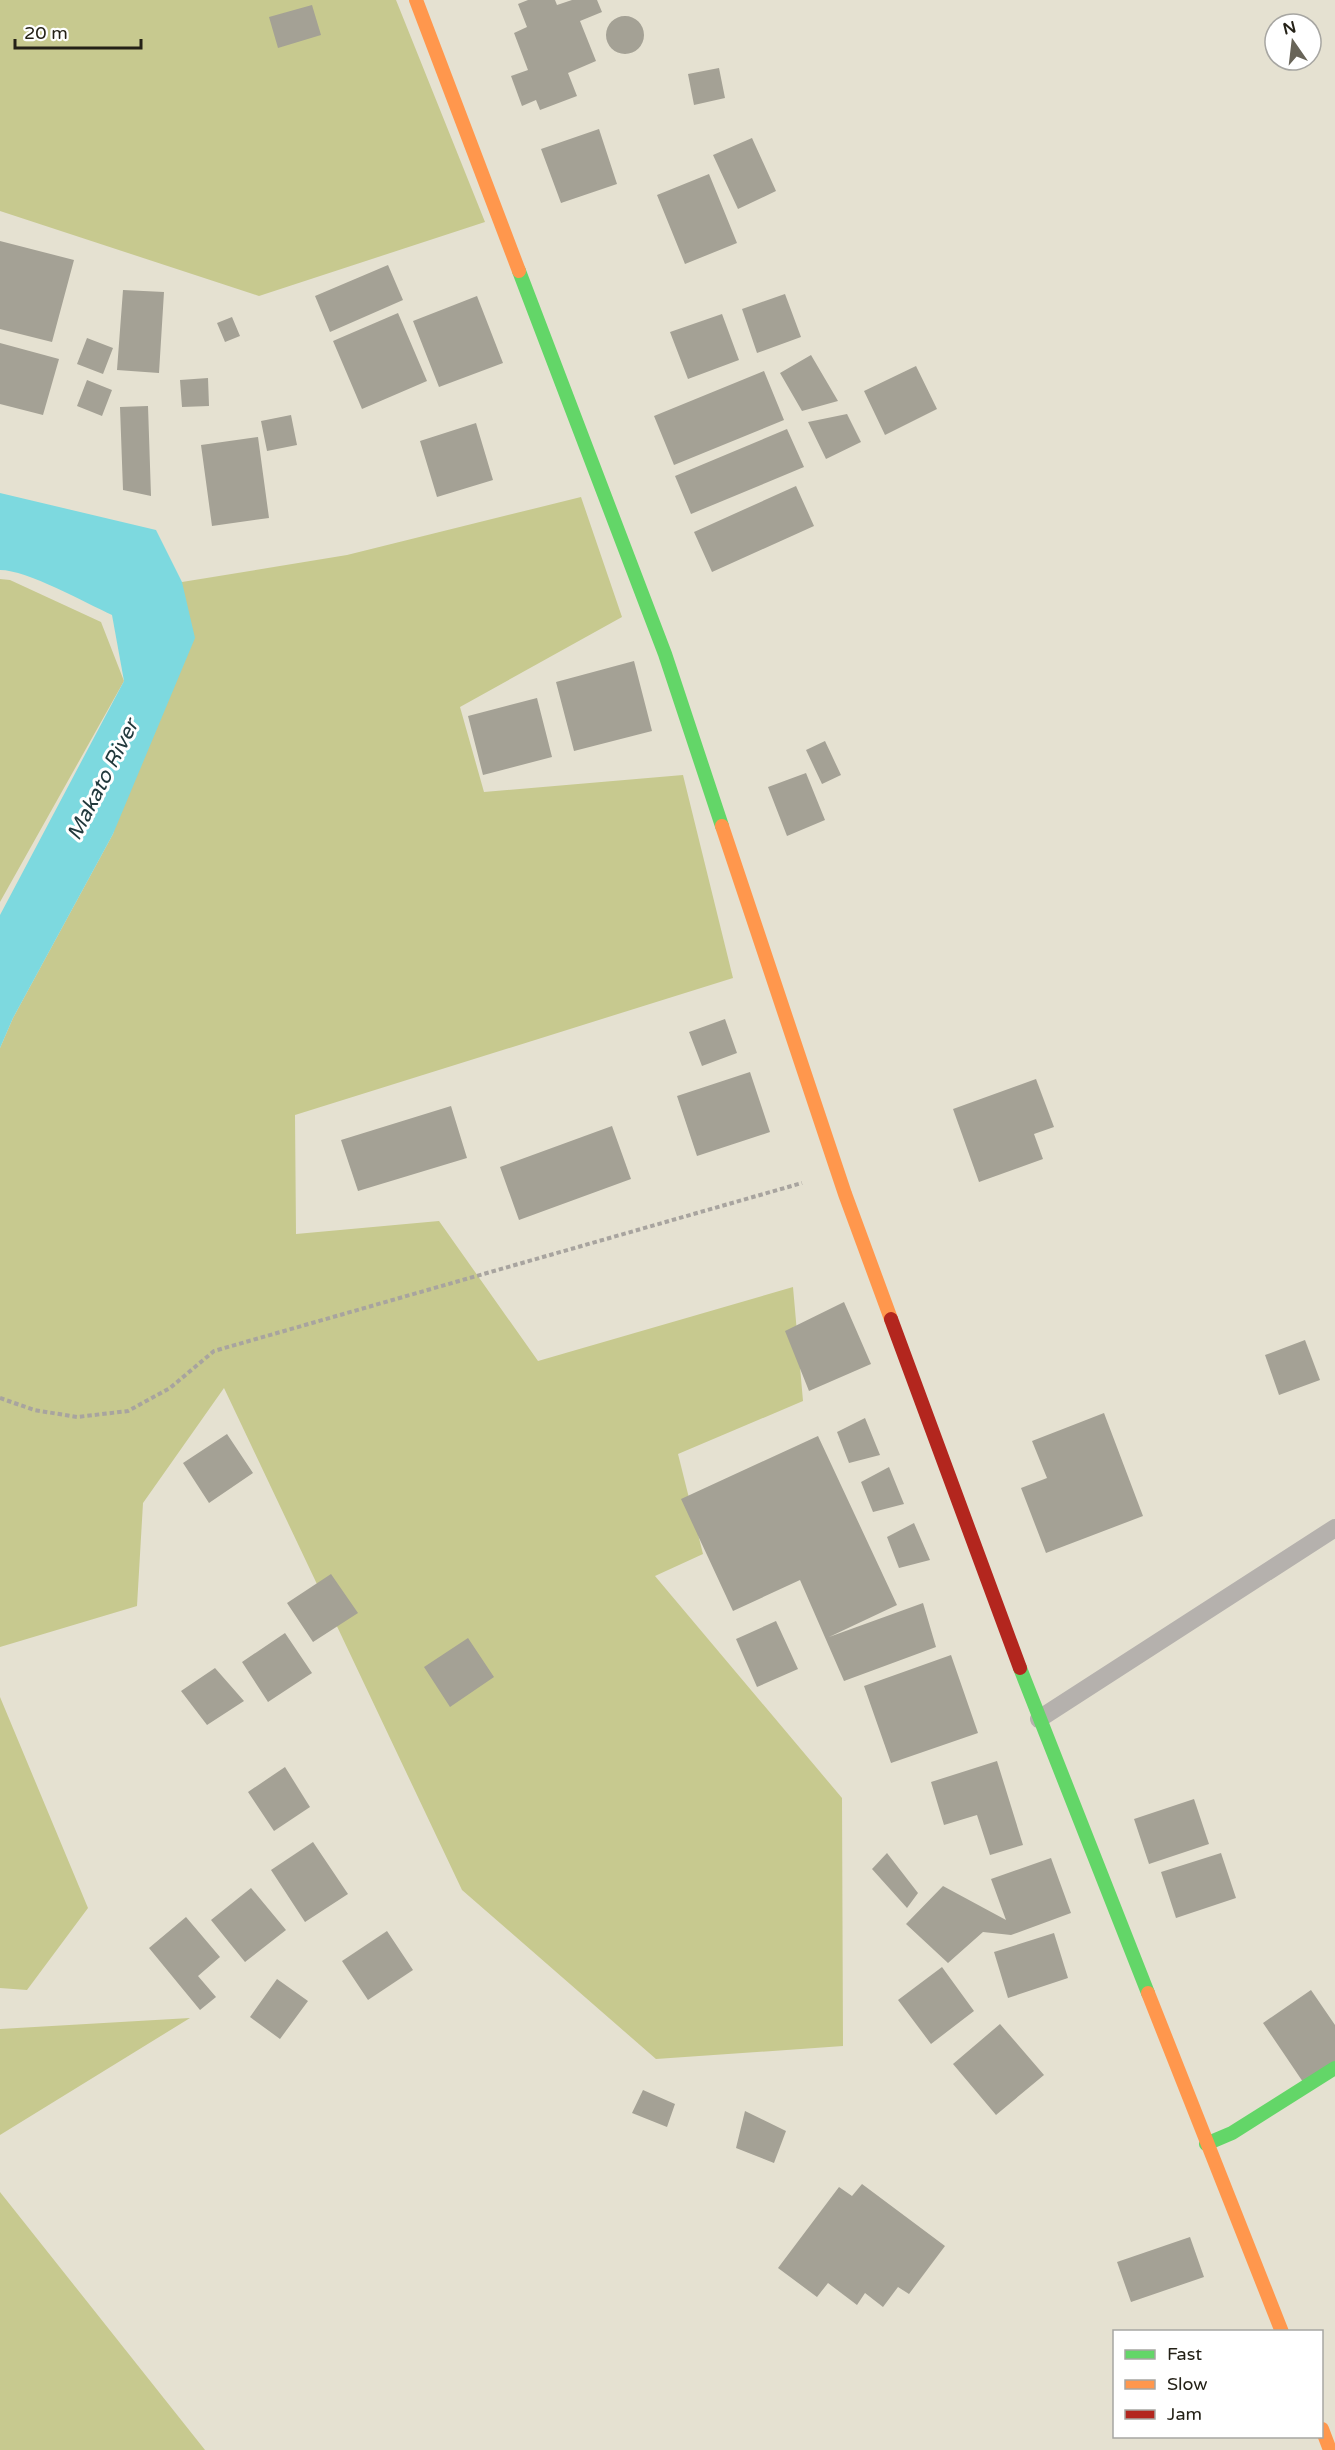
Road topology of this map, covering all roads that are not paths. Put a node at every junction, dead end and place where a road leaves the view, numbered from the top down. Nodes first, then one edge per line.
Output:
1 (416, 0) edge
2 (1335, 1528) edge
3 (1038, 1719) junction
4 (1335, 2068) edge
5 (1206, 2144) junction
6 (1282, 2330) edge
7 (1323, 2432) edge
8 (1330, 2450) edge

1 - 3 street
2 - 3 lane
3 - 5 street
4 - 5 street
5 - 6 street
7 - 8 street

